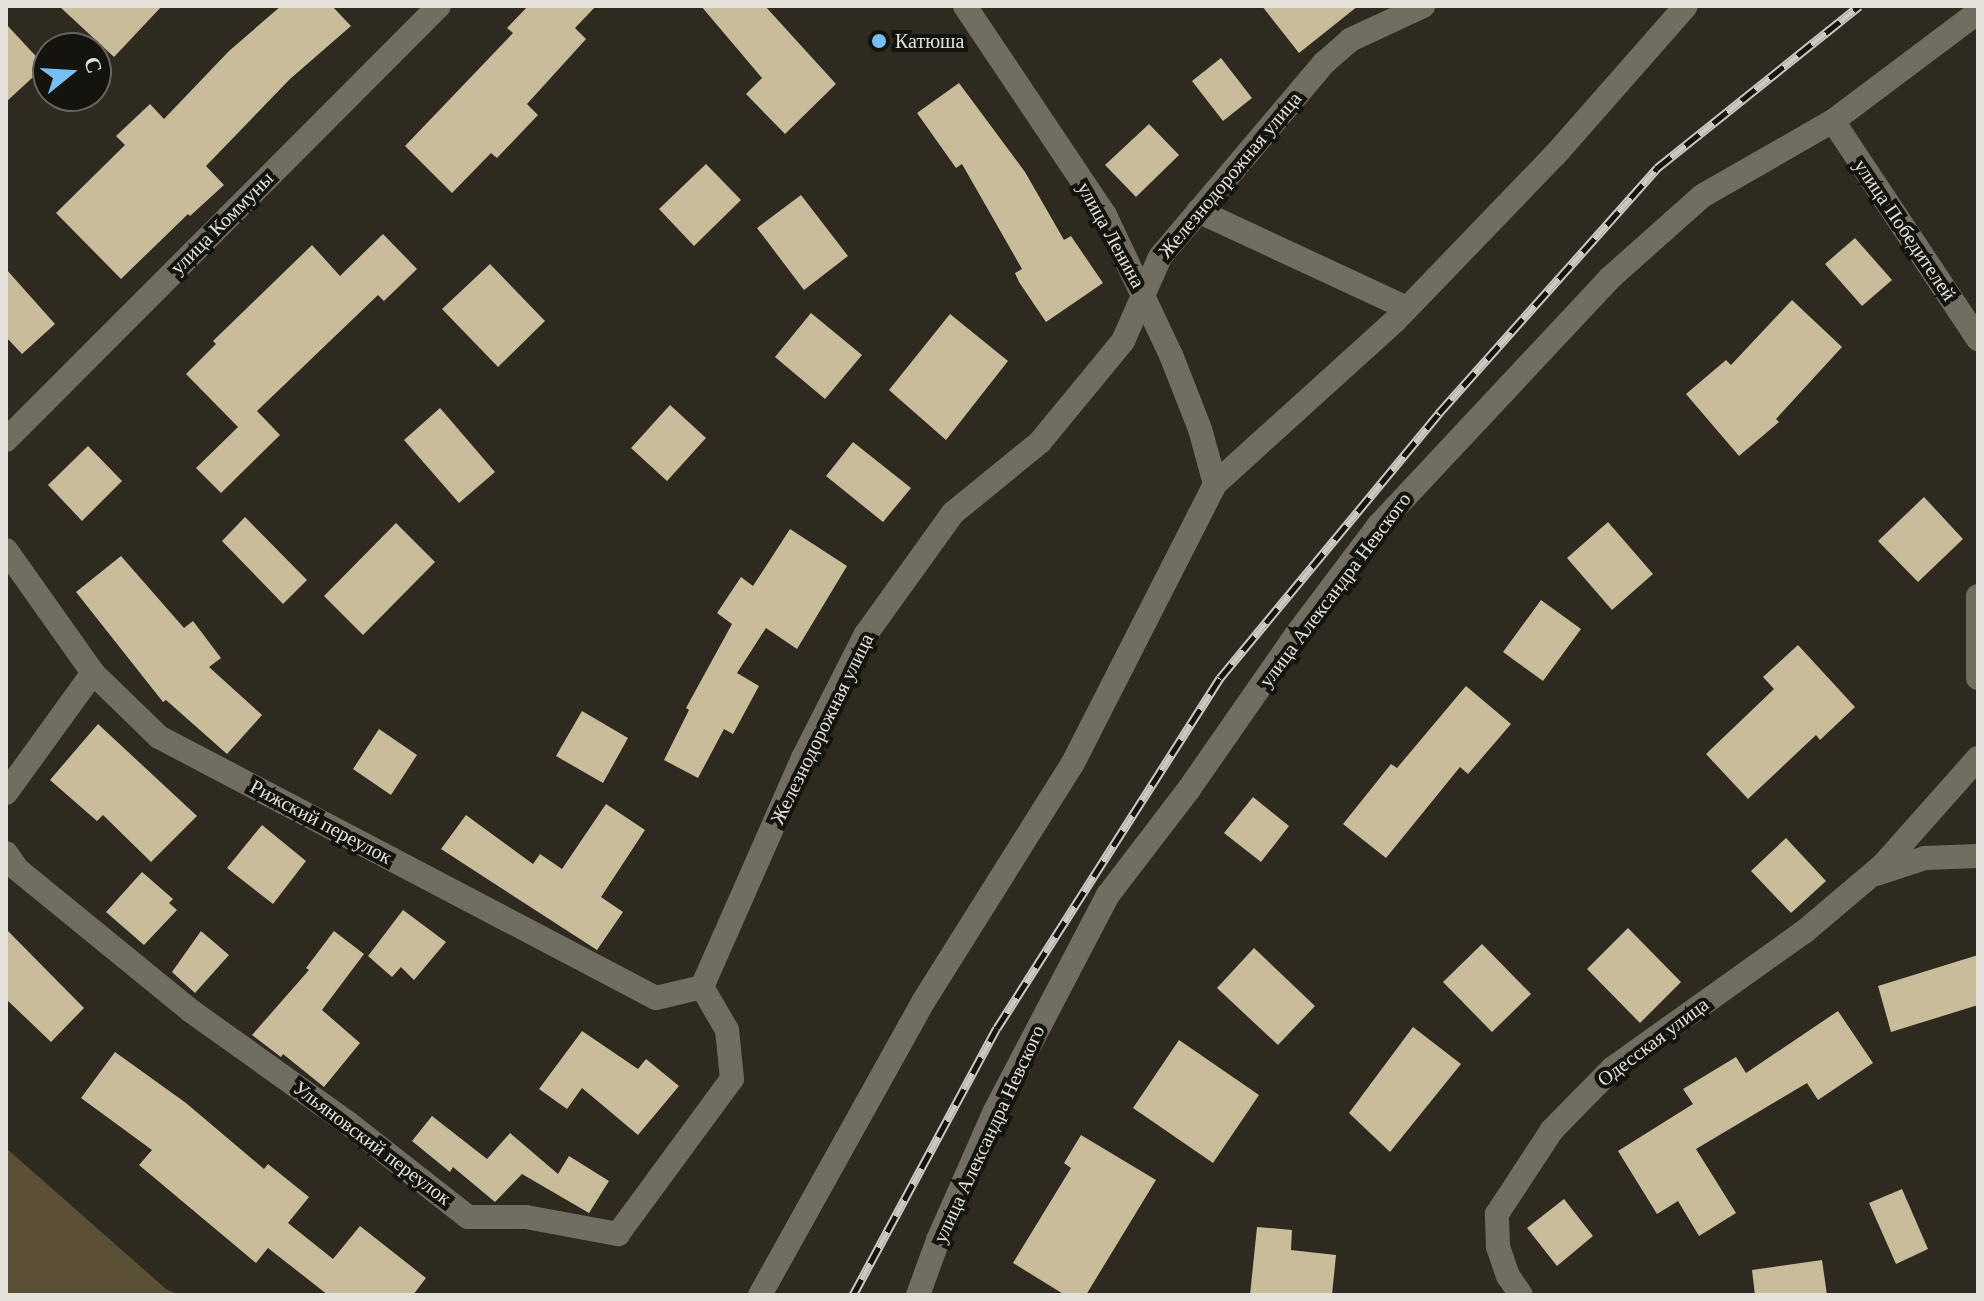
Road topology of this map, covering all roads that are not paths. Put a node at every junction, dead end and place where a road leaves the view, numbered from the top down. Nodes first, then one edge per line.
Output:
1 (439, 6) edge
2 (965, 6) edge
3 (1423, 6) edge
4 (1686, 6) edge
5 (1978, 12) edge
6 (1833, 121) junction
7 (1198, 211) junction
8 (1143, 294) junction
9 (1407, 308) junction
10 (1978, 339) edge
11 (6, 440) edge
12 (1215, 484) junction
13 (6, 550) edge
14 (1978, 596) edge
15 (93, 673) junction
16 (1978, 678) edge
17 (1978, 758) edge
18 (6, 793) edge
19 (6, 853) edge
20 (1978, 856) edge
21 (1870, 876) junction
22 (702, 987) junction
23 (760, 1295) edge
24 (918, 1295) edge
25 (1521, 1295) edge

1 - 11 street, улица Коммуны
2 - 8 street, улица Ленина
3 - 7 street, Железнодорожная улица
4 - 9 street
5 - 6 street, улица Александра Невского
6 - 10 street, улица Победителей
6 - 24 street, улица Александра Невского
7 - 8 street, Железнодорожная улица
7 - 9 street
8 - 12 street, улица Ленина
8 - 22 street, Железнодорожная улица
9 - 12 street
12 - 23 street
13 - 15 street, Рижский переулок
14 - 16 street
15 - 18 street
15 - 22 street, Рижский переулок
17 - 21 street, Одесская улица
19 - 22 street, Ульяновский переулок
20 - 21 street, Одесская улица
21 - 25 street, Одесская улица

